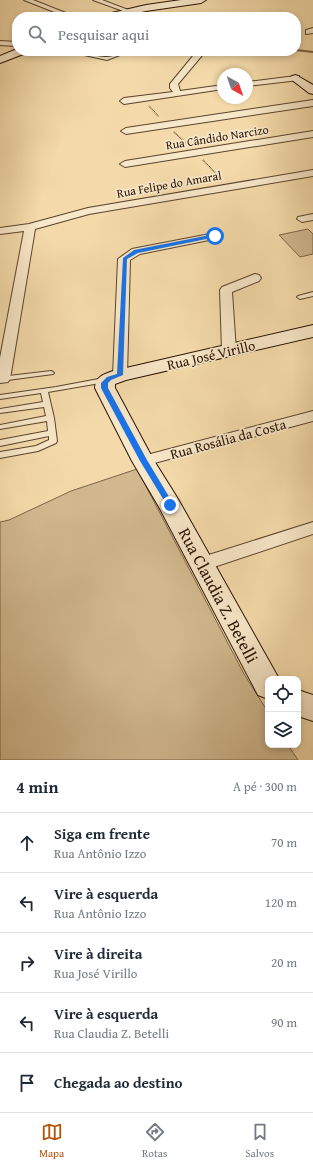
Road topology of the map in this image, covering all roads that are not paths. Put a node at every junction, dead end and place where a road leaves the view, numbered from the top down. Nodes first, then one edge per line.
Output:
1 (27, 0) edge
2 (96, 0) edge
3 (201, 0) edge
4 (128, 11) junction
5 (59, 12) edge
6 (124, 12) edge
7 (0, 43) edge
8 (12, 44) edge
9 (12, 55) edge
10 (96, 56) edge
11 (113, 56) edge
12 (197, 56) edge
13 (0, 60) edge
14 (313, 75) edge
15 (296, 78) junction
16 (253, 83) edge
17 (217, 88) edge
18 (313, 90) edge
19 (178, 93) junction
20 (124, 101) dead end
21 (313, 103) edge
22 (126, 131) dead end
23 (313, 134) edge
24 (125, 164) dead end
25 (313, 172) edge
26 (313, 217) edge
27 (302, 219) dead end
28 (30, 227) junction
29 (0, 231) edge
30 (215, 236) dead end
31 (255, 278) dead end
32 (313, 294) edge
33 (300, 297) dead end
34 (313, 332) edge
35 (229, 351) junction
36 (51, 373) dead end
37 (114, 377) junction
38 (1, 379) edge
39 (44, 391) junction
40 (0, 397) edge
41 (47, 404) junction
42 (0, 411) edge
43 (313, 416) edge
44 (50, 418) junction
45 (0, 427) edge
46 (52, 433) junction
47 (0, 443) edge
48 (0, 455) edge
49 (143, 461) junction
50 (313, 528) edge
51 (202, 564) junction
52 (265, 680) edge

1 - 5 street
2 - 4 street
3 - 4 street
4 - 6 street
7 - 8 street
9 - 13 street
10 - 11 lane
12 - 19 street
14 - 15 street
15 - 16 street
15 - 18 street
17 - 19 street
19 - 20 street
21 - 22 street
23 - 24 street, Rua Cândido Narcizo
25 - 28 street, Rua Felipe do Amaral
26 - 27 street
28 - 29 street, Rua Felipe do Amaral
28 - 38 street
30 - 37 street
31 - 35 street
32 - 33 lane
34 - 35 street, Rua José Virillo
35 - 37 street, Rua José Virillo
36 - 38 lane
37 - 39 lane
37 - 49 street, Rua Claudia Z. Betelli
39 - 40 lane
39 - 41 lane
41 - 42 lane
41 - 44 lane
43 - 49 street, Rua Rosália da Costa
44 - 45 lane
44 - 46 lane
46 - 47 lane
46 - 48 lane
49 - 51 street, Rua Claudia Z. Betelli
50 - 51 street
51 - 52 street, Rua Claudia Z. Betelli

